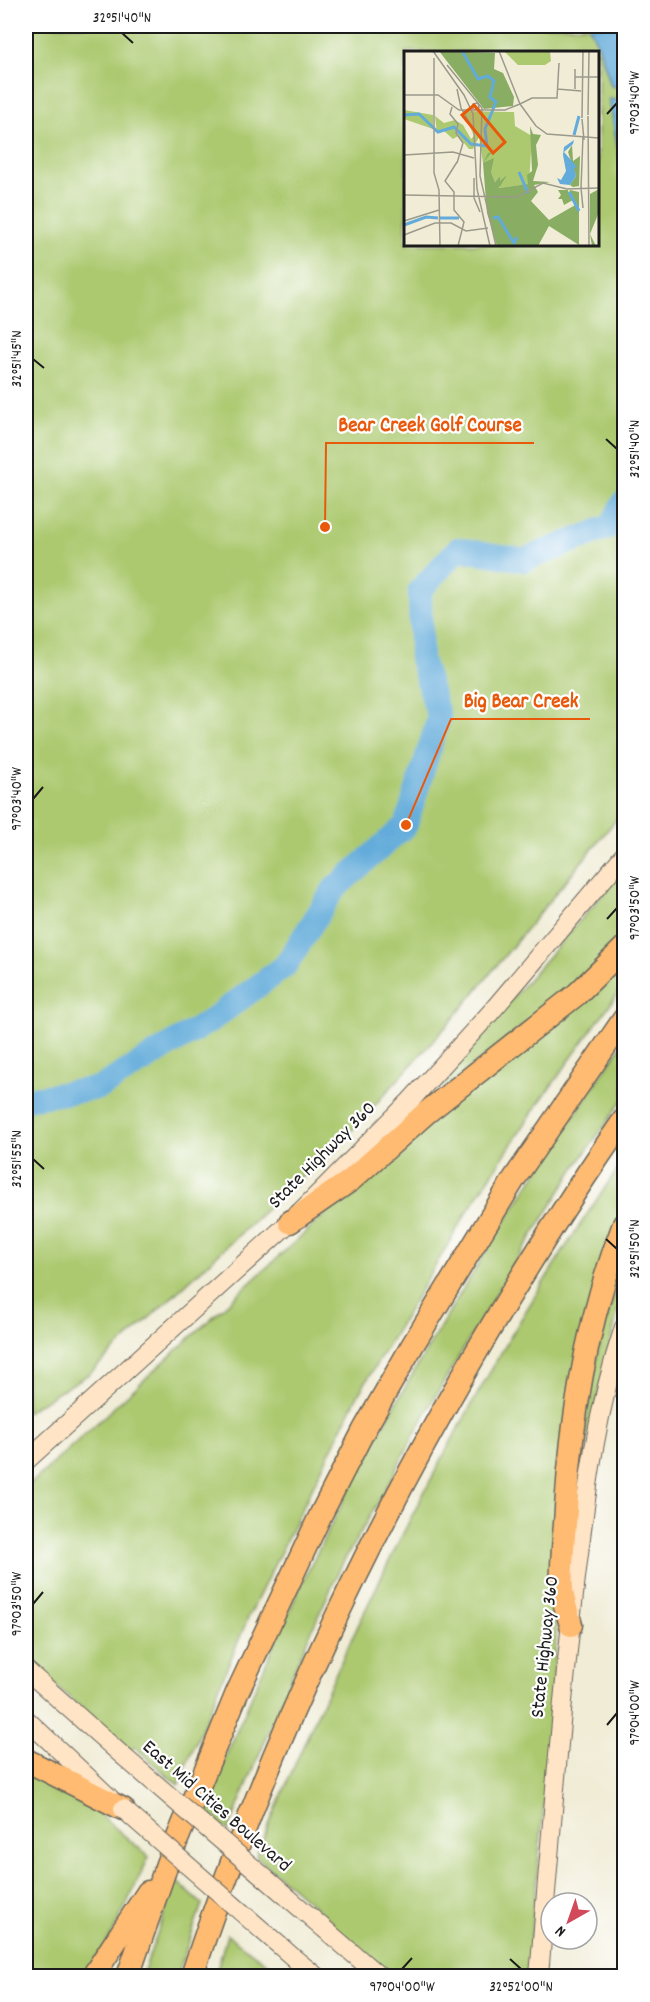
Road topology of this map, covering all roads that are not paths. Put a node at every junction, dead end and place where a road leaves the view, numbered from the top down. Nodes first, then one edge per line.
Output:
1 (624, 855) edge
2 (624, 948) edge
3 (624, 1019) edge
4 (624, 1120) edge
5 (290, 1222) junction
6 (624, 1224) edge
7 (624, 1327) edge
8 (26, 1461) edge
9 (571, 1625) junction
10 (26, 1670) edge
11 (26, 1719) edge
12 (26, 1760) edge
13 (123, 1809) junction
14 (167, 1864) junction
15 (209, 1924) junction
16 (539, 1976) edge
17 (93, 1977) edge
18 (128, 1977) edge
19 (192, 1977) edge
20 (201, 1977) edge
21 (316, 1977) edge
22 (379, 1977) edge

1 - 5 main road, State Highway 360
2 - 5 highway
3 - 14 highway
4 - 15 highway
5 - 8 main road, State Highway 360
6 - 9 highway
7 - 9 main road, State Highway 360
9 - 16 main road, State Highway 360
10 - 22 main road, East Mid Cities Boulevard, bridge
11 - 13 main road
12 - 13 highway
13 - 21 main road, bridge
14 - 17 highway
14 - 18 highway
15 - 19 highway
15 - 20 highway

